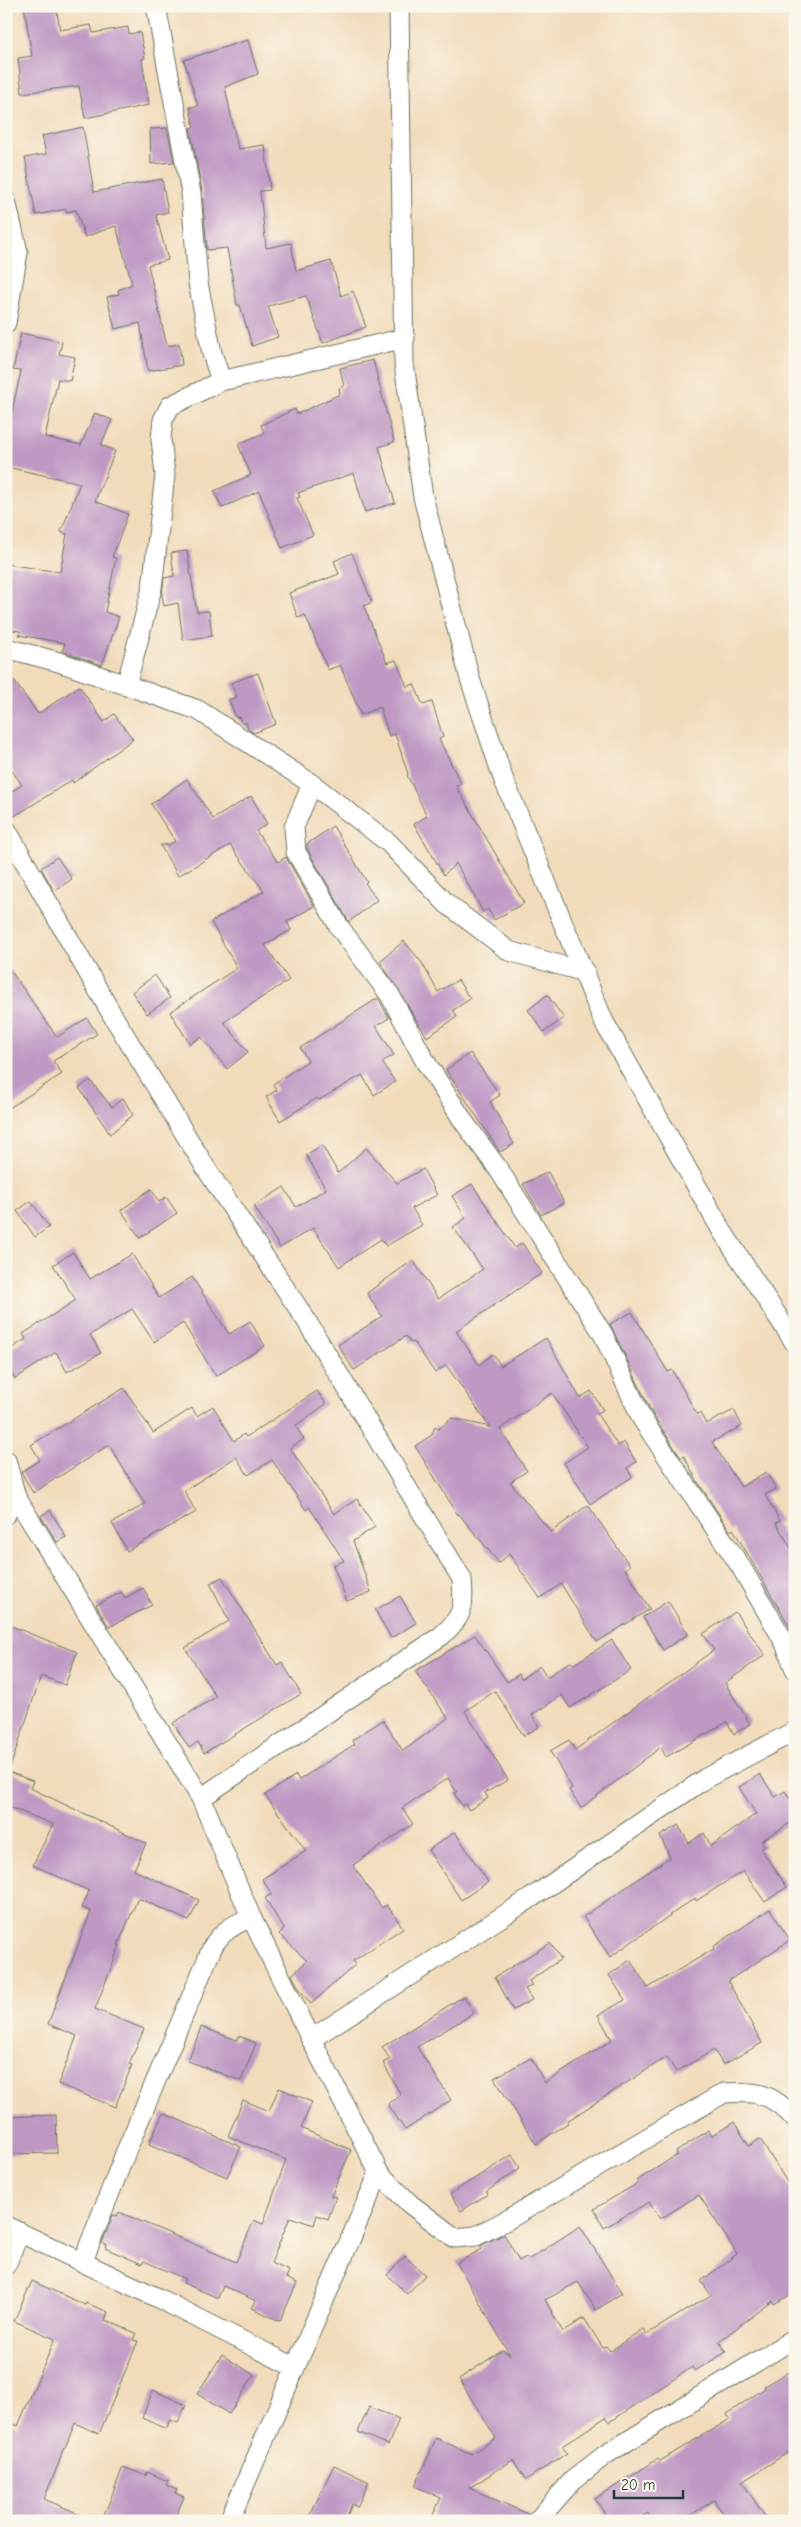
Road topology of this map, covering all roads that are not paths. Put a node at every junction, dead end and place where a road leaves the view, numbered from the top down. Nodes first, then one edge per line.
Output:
1 (156, 6) edge
2 (399, 6) edge
3 (6, 202) edge
4 (6, 323) edge
5 (404, 338) junction
6 (221, 381) junction
7 (6, 648) edge
8 (126, 686) junction
9 (312, 784) junction
10 (6, 829) edge
11 (585, 972) junction
12 (795, 1343) edge
13 (6, 1460) edge
14 (16, 1496) junction
15 (6, 1514) edge
16 (795, 1669) edge
17 (795, 1731) edge
18 (201, 1798) junction
19 (251, 1917) junction
20 (312, 2039) junction
21 (795, 2119) edge
22 (379, 2173) junction
23 (13, 2229) edge
24 (83, 2261) junction
25 (6, 2265) edge
26 (795, 2338) edge
27 (294, 2367) junction
28 (229, 2521) edge
29 (537, 2521) edge

1 - 6 street
2 - 5 street
3 - 4 street
5 - 6 street
5 - 11 street
6 - 8 street
7 - 8 street
8 - 9 street
9 - 11 street
9 - 16 street
10 - 18 street
11 - 12 street
13 - 14 street
14 - 15 street
14 - 18 street
17 - 20 street
18 - 19 street
19 - 20 street
19 - 24 street
20 - 22 street
21 - 22 street
22 - 27 street
23 - 24 street
23 - 25 street
24 - 27 street
26 - 29 street
27 - 28 street

